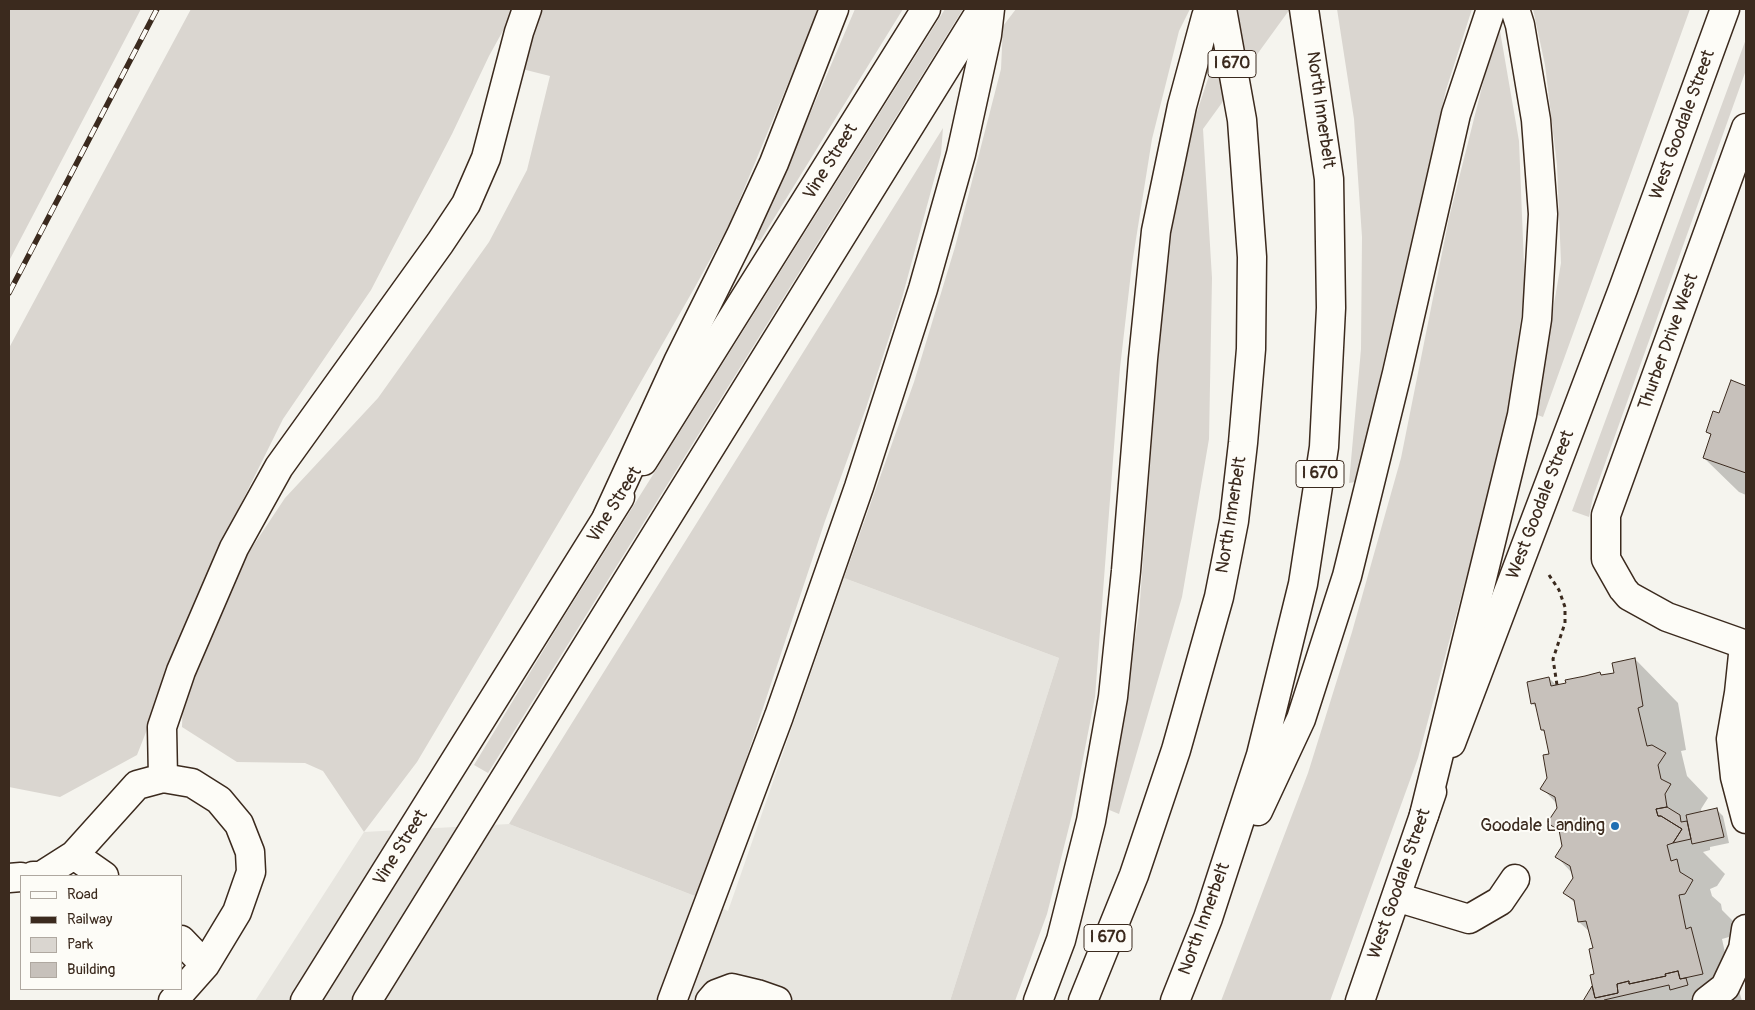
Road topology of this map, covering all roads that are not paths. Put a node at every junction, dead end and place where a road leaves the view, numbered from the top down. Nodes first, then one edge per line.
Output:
1 (527, 9) edge
2 (834, 9) edge
3 (926, 9) edge
4 (982, 9) edge
5 (990, 9) edge
6 (1209, 9) edge
7 (1222, 9) edge
8 (1491, 9) edge
9 (1515, 9) edge
10 (1725, 9) edge
11 (1305, 12) edge
12 (1746, 128) edge
13 (607, 517) junction
14 (1745, 645) edge
15 (163, 778) junction
16 (1424, 815) junction
17 (1746, 819) edge
18 (74, 855) junction
19 (43, 875) edge
20 (103, 875) edge
21 (1515, 879) dead end
22 (1396, 897) junction
23 (1208, 918) junction
24 (1746, 929) edge
25 (182, 941) edge
26 (205, 965) junction
27 (173, 1001) edge
28 (305, 1001) edge
29 (367, 1001) edge
30 (672, 1001) edge
31 (710, 1001) edge
32 (777, 1001) edge
33 (1038, 1001) edge
34 (1083, 1001) edge
35 (1176, 1001) edge
36 (1360, 1001) edge
37 (1706, 1001) edge

1 - 15 main road
2 - 13 main road
3 - 13 main road, Vine Street
4 - 29 main road
5 - 30 main road
6 - 33 main road
7 - 34 main road, North Innerbelt / I 670
8 - 23 main road
9 - 16 main road
10 - 16 main road, West Goodale Street
11 - 23 main road, North Innerbelt / I 670
12 - 14 main road, Thurber Drive West
13 - 28 main road, Vine Street
14 - 17 main road
15 - 18 main road
15 - 26 main road
16 - 22 main road, West Goodale Street
18 - 19 main road
18 - 20 main road
21 - 22 main road
22 - 36 main road, West Goodale Street
23 - 35 main road, North Innerbelt / I 670
24 - 37 main road
25 - 26 main road
26 - 27 main road
31 - 32 main road

